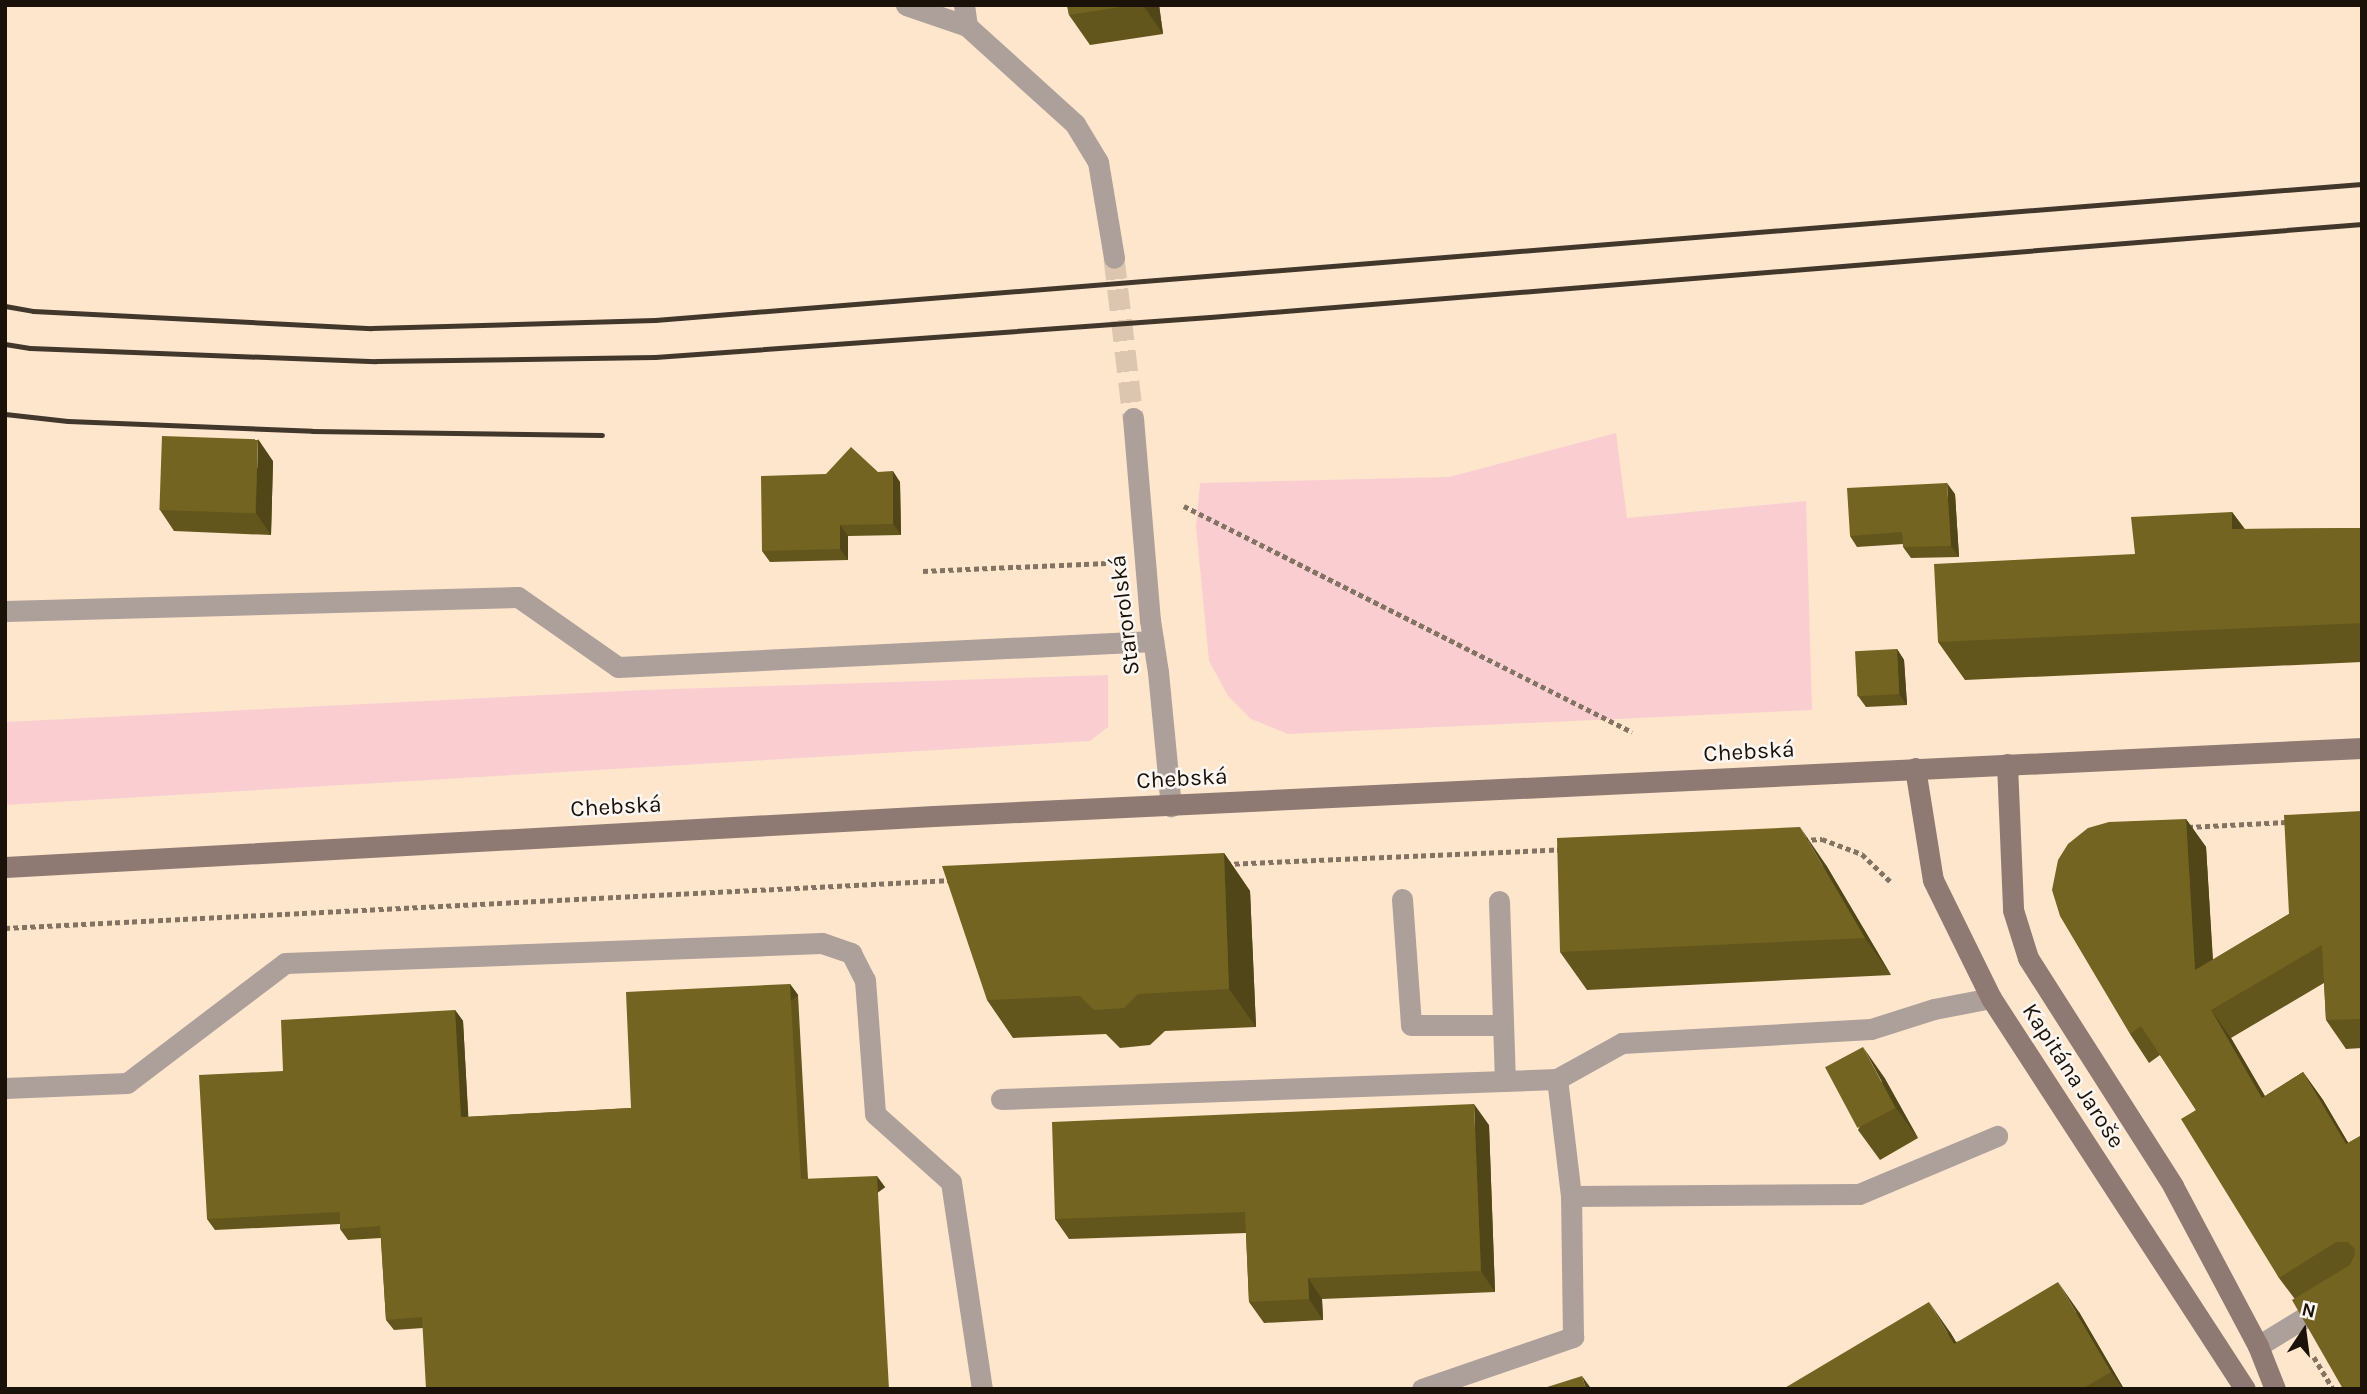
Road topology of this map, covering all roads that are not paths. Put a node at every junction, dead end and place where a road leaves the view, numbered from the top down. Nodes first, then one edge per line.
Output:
1 (906, 5) edge
2 (966, 16) edge
3 (1114, 258) tunnel mouth
4 (1133, 418) tunnel mouth
5 (5, 611) edge
6 (1153, 641) junction
7 (2362, 748) edge
8 (2007, 764) junction
9 (1915, 768) junction
10 (1171, 806) junction
11 (5, 867) edge
12 (1402, 899) dead end
13 (1499, 901) dead end
14 (1991, 998) junction
15 (1503, 1025) junction
16 (1557, 1079) junction
17 (1505, 1081) junction
18 (5, 1088) edge
19 (1001, 1099) dead end
20 (1997, 1136) dead end
21 (1571, 1196) junction
22 (2362, 1282) edge
23 (2258, 1346) junction
24 (982, 1389) edge
25 (1422, 1389) edge
26 (2245, 1389) edge
27 (2275, 1389) edge

1 - 2 street
2 - 3 street
4 - 6 street, Starorolská
5 - 6 street
6 - 10 street, Starorolská
7 - 8 street, Chebská
8 - 9 street, Chebská
8 - 23 street, Kapitána Jaroše
9 - 10 street, Chebská
9 - 14 street, Kapitána Jaroše
10 - 11 street, Chebská
12 - 15 street
13 - 15 street
14 - 16 street
14 - 26 street, Kapitána Jaroše
15 - 17 street
16 - 17 street
16 - 21 street
17 - 19 street
18 - 24 street
20 - 21 street
21 - 25 street
22 - 23 street
23 - 27 street, Kapitána Jaroše

